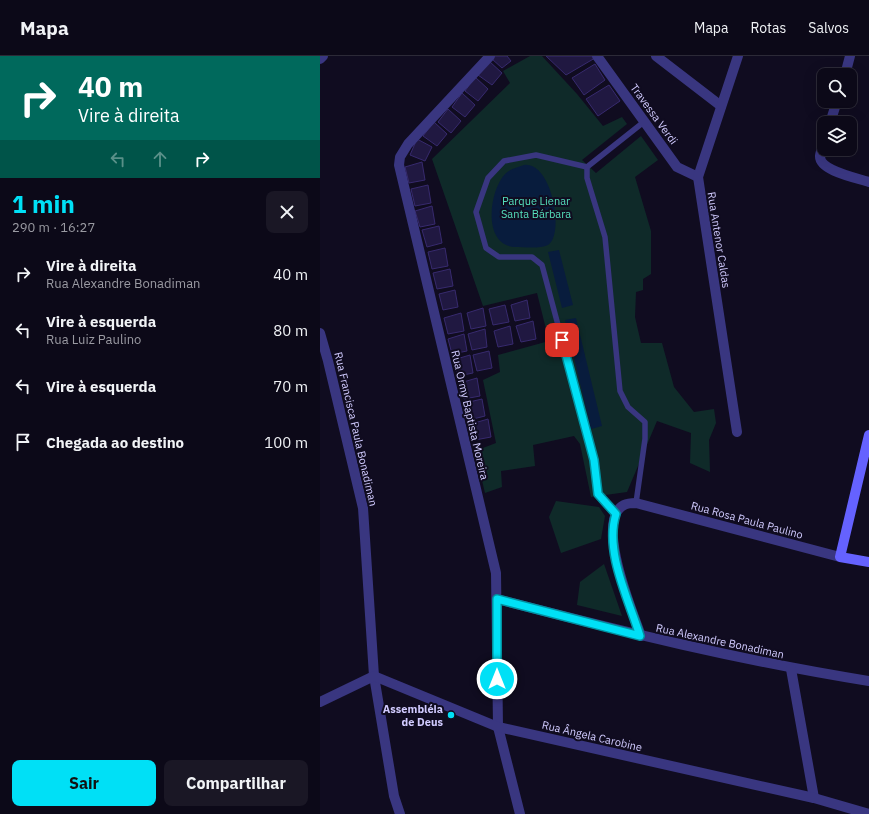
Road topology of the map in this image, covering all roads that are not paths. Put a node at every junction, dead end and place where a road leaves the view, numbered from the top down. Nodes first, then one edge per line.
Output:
1 (323, 56) edge
2 (490, 56) edge
3 (597, 56) edge
4 (656, 56) edge
5 (738, 56) edge
6 (850, 56) edge
7 (320, 59) edge
8 (847, 68) edge
9 (721, 106) junction
10 (645, 121) junction
11 (820, 156) edge
12 (587, 167) junction
13 (698, 177) junction
14 (869, 182) edge
15 (320, 333) edge
16 (737, 432) dead end
17 (869, 435) edge
18 (869, 465) edge
19 (858, 478) junction
20 (636, 503) junction
21 (618, 511) junction
22 (840, 557) junction
23 (869, 562) edge
24 (497, 599) junction
25 (640, 636) junction
26 (791, 669) junction
27 (374, 676) junction
28 (869, 681) edge
29 (320, 702) edge
30 (498, 726) junction
31 (814, 798) junction
32 (400, 814) edge
33 (520, 814) edge
34 (869, 814) edge

1 - 7 street
2 - 24 street, Rua Ormy Baptista Moreira
3 - 10 street, Travessa Verdi
4 - 9 street
5 - 9 street, Rua Antenor Caldas
6 - 8 street
9 - 13 street, Rua Antenor Caldas
10 - 12 lane
10 - 13 street, Travessa Verdi
11 - 14 street
12 - 20 lane
12 - 21 lane
13 - 16 street, Rua Antenor Caldas
15 - 27 street, Rua Francisca Paula Bonadiman
17 - 19 street
18 - 19 street
19 - 22 street
20 - 21 street
20 - 22 street, Rua Rosa Paula Paulino
21 - 25 street
22 - 23 street, Rua Rosa Paula Paulino
24 - 25 street, Rua Alexandre Bonadiman
24 - 30 street, Rua Ormy Baptista Moreira
25 - 26 street, Rua Alexandre Bonadiman
26 - 28 street, Rua Alexandre Bonadiman
26 - 31 street
27 - 29 street
27 - 30 street, Rua Ângela Carobine
27 - 32 street, Rua Francisca Paula Bonadiman
30 - 31 street, Rua Ângela Carobine
30 - 33 street, Rua Ormy Baptista Moreira
31 - 34 street, Rua Ângela Carobine

